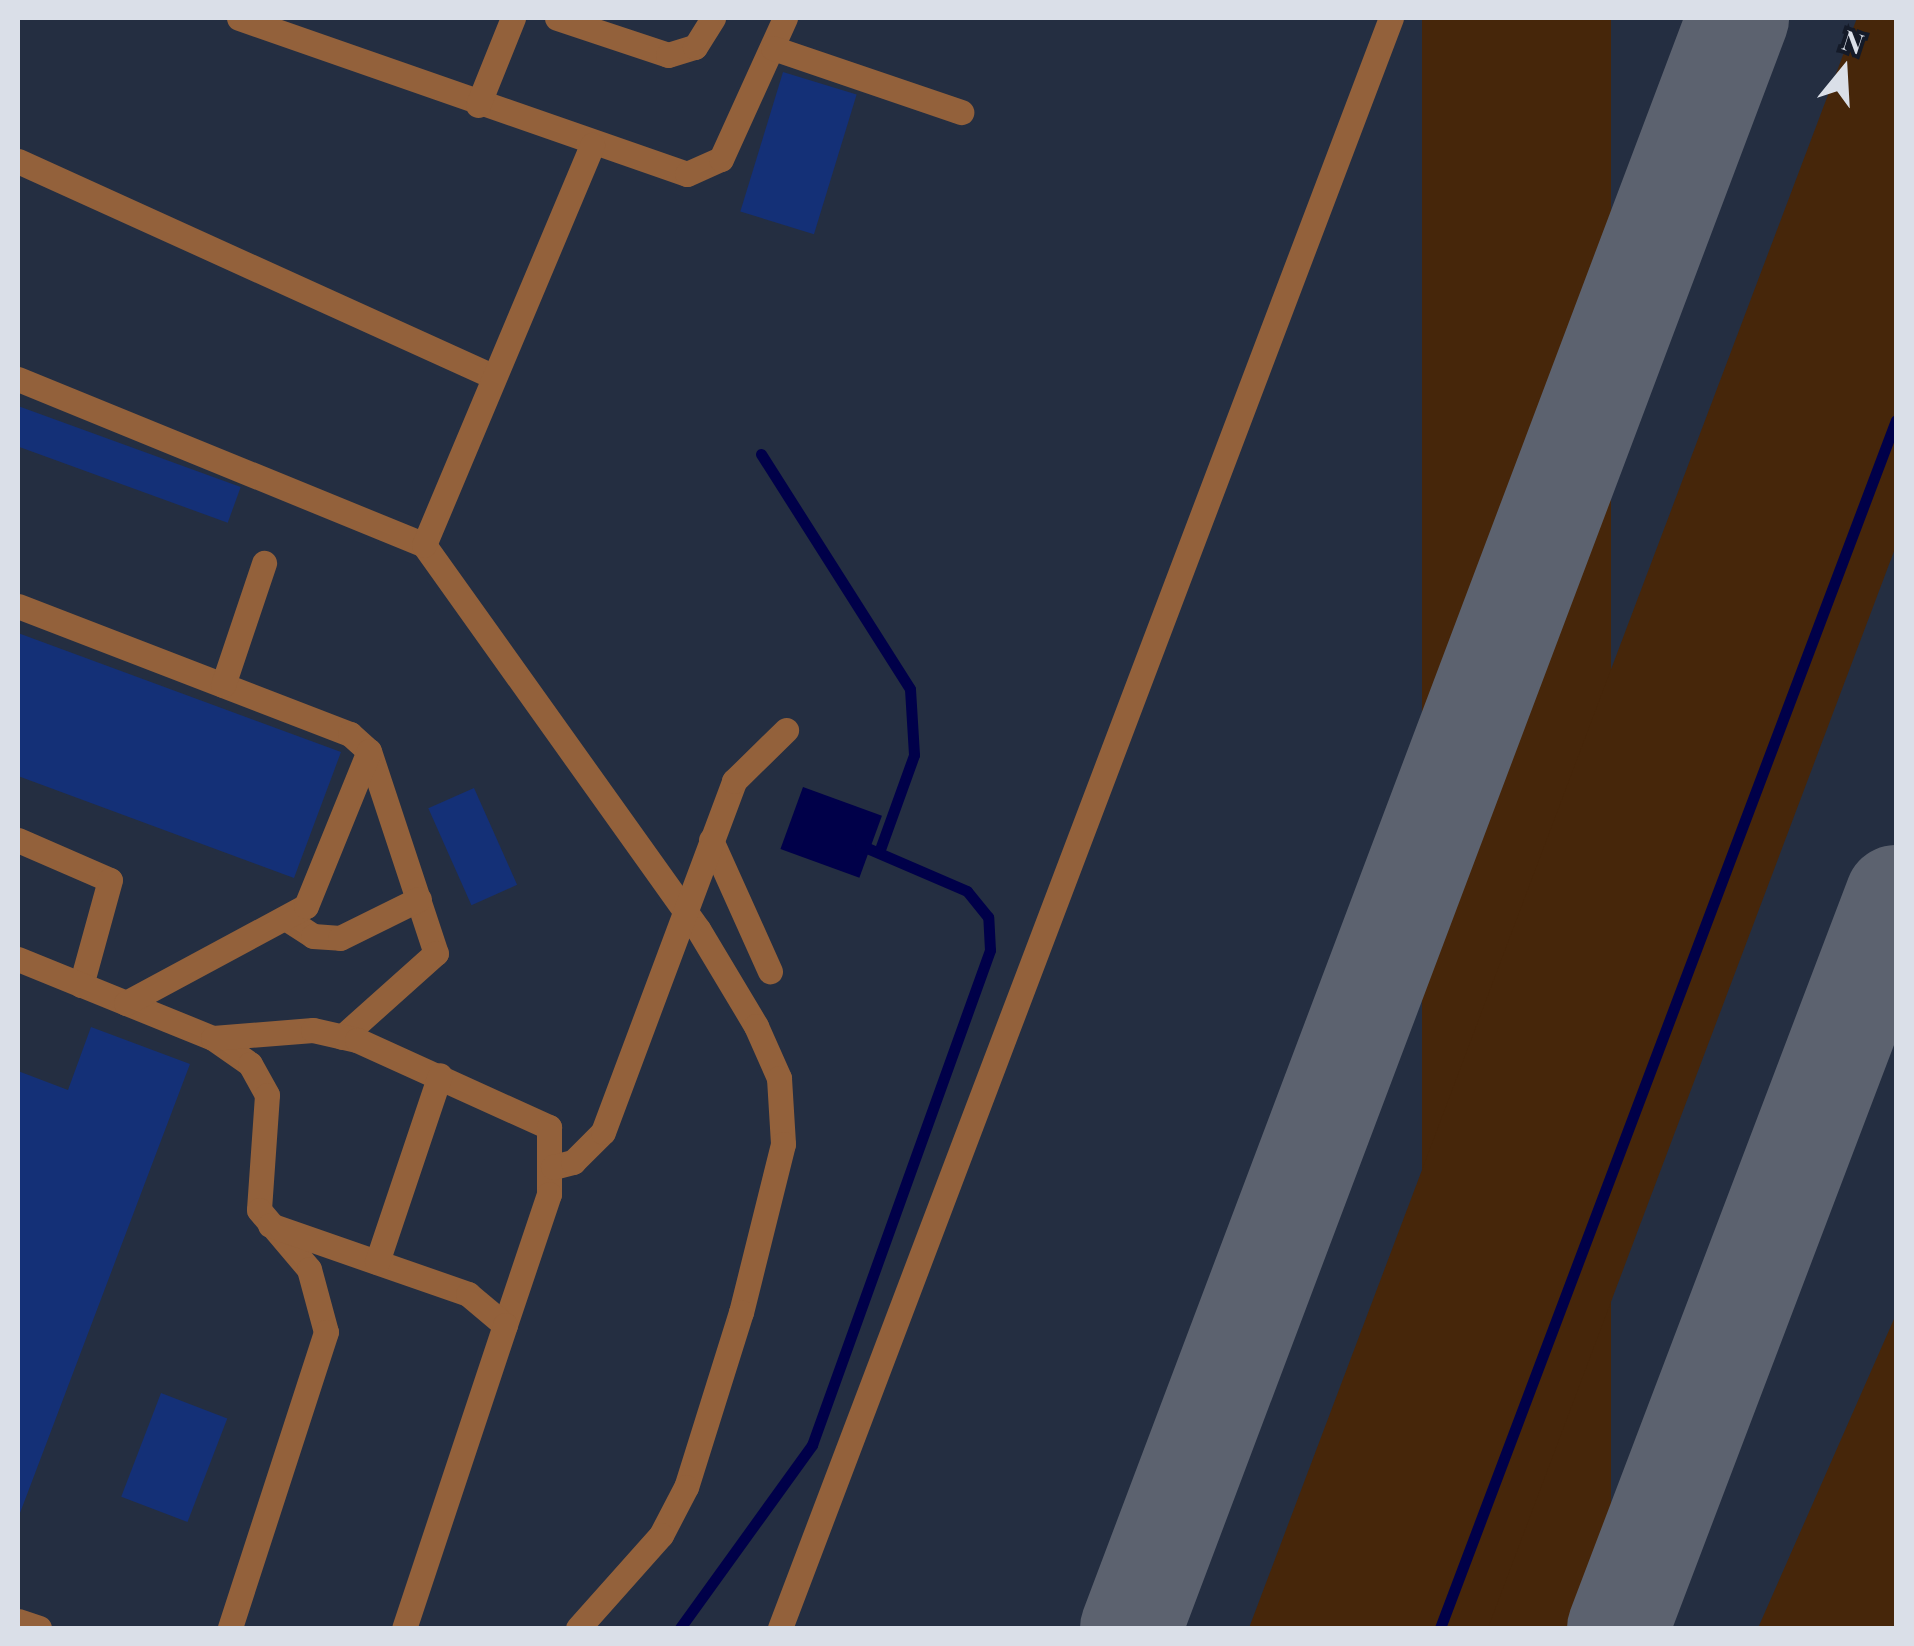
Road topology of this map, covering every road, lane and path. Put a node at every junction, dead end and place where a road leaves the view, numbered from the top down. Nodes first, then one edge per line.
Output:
1 (238, 18) edge
2 (513, 18) edge
3 (557, 18) edge
4 (713, 18) edge
5 (785, 18) edge
6 (1391, 18) edge
7 (774, 48) junction
8 (478, 104) junction
9 (961, 112) dead end
10 (592, 145) junction
11 (18, 162) edge
12 (490, 375) junction
13 (18, 379) edge
14 (424, 546) junction
15 (264, 563) dead end
16 (18, 606) edge
17 (223, 685) junction
18 (786, 730) dead end
19 (369, 752) junction
20 (18, 840) edge
21 (710, 840) junction
22 (420, 899) junction
23 (686, 913) junction
24 (287, 918) junction
25 (18, 959) edge
26 (770, 971) dead end
27 (82, 985) junction
28 (126, 1002) junction
29 (342, 1037) junction
30 (213, 1038) junction
31 (440, 1076) junction
32 (553, 1167) junction
33 (265, 1223) junction
34 (377, 1262) junction
35 (505, 1325) junction
36 (18, 1621) edge
37 (39, 1628) edge
38 (230, 1628) edge
39 (404, 1628) edge
40 (578, 1628) edge
41 (780, 1628) edge

1 - 8 lane
2 - 8 lane
3 - 4 lane
5 - 7 lane
6 - 41 lane
7 - 9 lane
7 - 10 lane
8 - 10 lane
10 - 12 lane
11 - 12 lane
12 - 14 lane
13 - 14 lane
14 - 23 lane
15 - 17 lane
16 - 17 lane
17 - 19 lane
18 - 21 lane
19 - 22 lane
19 - 24 lane
20 - 27 lane
21 - 23 lane
21 - 26 lane
22 - 24 lane
22 - 29 lane
23 - 32 lane
23 - 40 lane
24 - 28 lane
25 - 27 lane
27 - 28 lane
28 - 30 lane
29 - 30 lane
29 - 31 lane
30 - 33 lane
31 - 32 lane
31 - 34 lane
32 - 35 lane
33 - 34 lane
33 - 38 lane
34 - 35 lane
35 - 39 lane
36 - 37 lane

